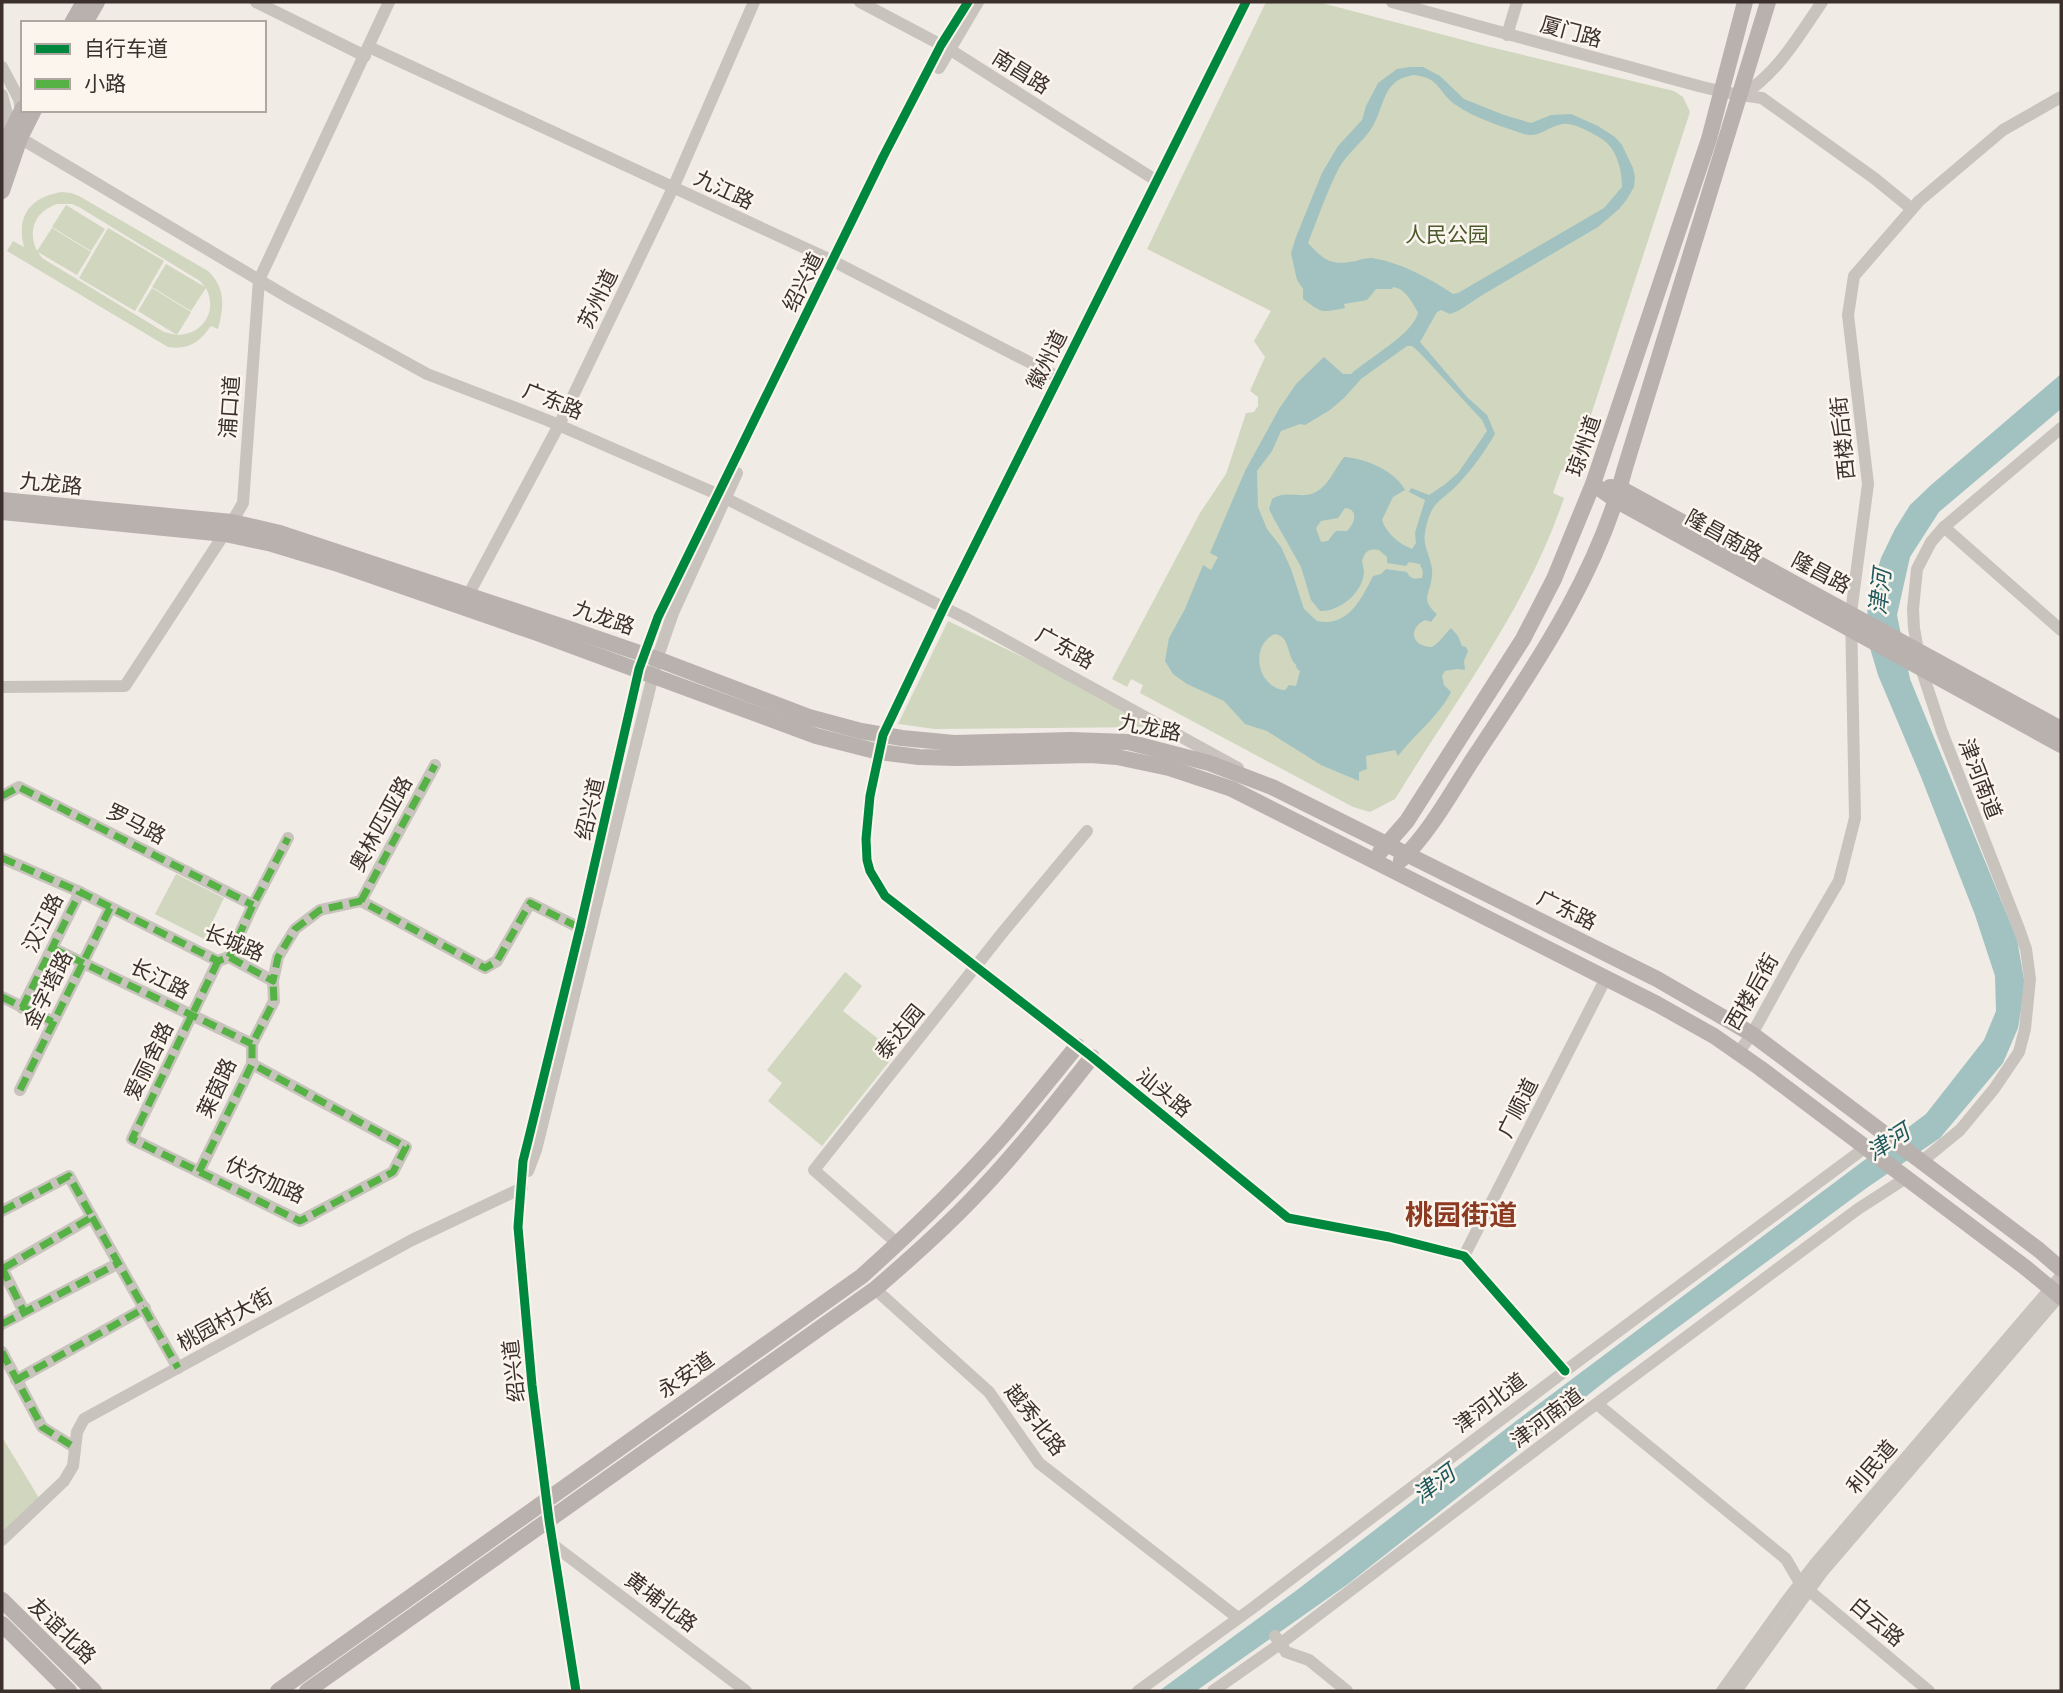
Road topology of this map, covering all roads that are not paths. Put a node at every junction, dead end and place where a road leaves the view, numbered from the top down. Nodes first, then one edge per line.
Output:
1 (83, 2) edge
2 (97, 2) edge
3 (256, 2) edge
4 (389, 2) edge
5 (754, 2) edge
6 (860, 2) edge
7 (968, 2) edge
8 (978, 2) edge
9 (1246, 2) edge
10 (1392, 2) edge
11 (1517, 2) edge
12 (1745, 2) edge
13 (1768, 2) edge
14 (1822, 2) edge
15 (73, 21) edge
16 (86, 21) edge
17 (1507, 35) junction
18 (945, 47) junction
19 (367, 51) junction
20 (2, 67) edge
21 (1723, 91) junction
22 (2, 95) edge
23 (1741, 96) junction
24 (2061, 97) edge
25 (21, 102) edge
26 (25, 112) edge
27 (14, 137) junction
28 (2, 160) edge
29 (1157, 181) junction
30 (673, 188) junction
31 (2, 191) edge
32 (1912, 209) junction
33 (837, 263) junction
34 (259, 280) junction
35 (1058, 377) junction
36 (559, 425) junction
37 (2061, 428) edge
38 (1594, 484) junction
39 (1618, 495) junction
40 (721, 496) junction
41 (2, 500) edge
42 (2, 512) edge
43 (1944, 527) junction
44 (229, 528) junction
45 (466, 601) junction
46 (944, 607) junction
47 (1856, 623) junction
48 (2061, 630) edge
49 (1915, 656) junction
50 (648, 664) junction
51 (2, 687) edge
52 (2061, 729) edge
53 (883, 735) junction
54 (2061, 745) edge
55 (879, 752) junction
56 (435, 765) dead end
57 (1272, 787) junction
58 (2, 796) edge
59 (1254, 798) joint
60 (1087, 831) dead end
61 (288, 838) dead end
62 (1387, 845) junction
63 (1407, 854) junction
64 (2, 858) edge
65 (1369, 859) junction
66 (1389, 869) junction
67 (80, 892) junction
68 (361, 901) junction
69 (253, 905) junction
70 (110, 908) junction
71 (580, 928) junction
72 (52, 948) junction
73 (224, 959) junction
74 (83, 963) junction
75 (976, 968) junction
76 (1606, 978) junction
77 (273, 981) junction
78 (2, 998) edge
79 (22, 1008) junction
80 (192, 1015) junction
81 (53, 1022) junction
82 (1752, 1034) junction
83 (251, 1044) junction
84 (1077, 1046) junction
85 (1738, 1052) junction
86 (1092, 1057) junction
87 (252, 1065) junction
88 (20, 1090) dead end
89 (132, 1139) joint
90 (1866, 1147) junction
91 (1922, 1163) junction
92 (199, 1172) junction
93 (1906, 1178) junction
94 (522, 1188) junction
95 (2, 1211) edge
96 (92, 1217) junction
97 (898, 1244) junction
98 (1464, 1256) junction
99 (117, 1264) junction
100 (2, 1269) edge
101 (2061, 1269) edge
102 (875, 1289) junction
103 (2059, 1290) edge
104 (145, 1308) junction
105 (24, 1312) junction
106 (2, 1324) edge
107 (2, 1352) edge
108 (177, 1368) junction
109 (1564, 1371) junction
110 (16, 1380) junction
111 (1597, 1404) junction
112 (74, 1447) junction
113 (546, 1500) junction
114 (549, 1520) junction
115 (2, 1540) edge
116 (552, 1544) junction
117 (1804, 1586) junction
118 (2, 1601) edge
119 (1238, 1618) junction
120 (2, 1624) edge
121 (1277, 1640) junction
122 (69, 1691) edge
123 (94, 1691) edge
124 (278, 1691) edge
125 (307, 1691) edge
126 (576, 1691) edge
127 (746, 1691) edge
128 (1138, 1691) edge
129 (1213, 1691) edge
130 (1347, 1691) edge
131 (1722, 1691) edge
132 (1736, 1691) edge
133 (1929, 1691) edge

1 - 15 main road
2 - 16 main road
3 - 19 street, 九江路
4 - 19 street, 浦口道
5 - 30 street, 苏州道
6 - 18 street, 南昌路
7 - 18 street, 绍兴道
8 - 18 street, 绍兴道
9 - 29 street, 徽州道
10 - 17 street, 厦门路
11 - 17 street
12 - 21 main road, 琼州道
13 - 23 main road
14 - 23 street
17 - 21 street, 厦门路
18 - 29 street, 南昌路
18 - 33 street, 绍兴道
19 - 30 street, 九江路
19 - 34 street, 浦口道
20 - 25 street
21 - 23 street, 厦门路
21 - 38 main road, 琼州道
22 - 27 street
23 - 32 street, 厦门路
23 - 39 main road
24 - 32 street, 西楼后街
26 - 27 main road
27 - 28 main road
27 - 31 main road
27 - 34 street, 广东路
29 - 35 street, 徽州道
30 - 33 street, 九江路
30 - 36 street, 苏州道
32 - 47 street, 西楼后街
33 - 35 street, 九江路
33 - 40 street, 绍兴道
34 - 36 street, 广东路
34 - 44 street, 浦口道
35 - 46 street, 徽州道
36 - 40 street, 广东路
36 - 45 street, 苏州道
37 - 43 street, 津河南道
38 - 39 main road, 隆昌南路
38 - 62 main road, 琼州道
39 - 47 main road, 隆昌南路
39 - 63 main road
40 - 46 street, 广东路
40 - 50 street, 绍兴道
41 - 44 main road, 九龙路
42 - 44 main road, 九龙路
43 - 48 street
43 - 49 street, 津河南道
44 - 45 main road, 九龙路
44 - 51 street, 浦口道
45 - 50 main road, 九龙路
46 - 53 street, 徽州道
46 - 57 street, 广东路
47 - 49 main road, 隆昌路
47 - 82 street, 西楼后街
49 - 52 main road, 隆昌路
49 - 54 main road, 隆昌路
49 - 91 street, 津河南道
50 - 53 main road, 九龙路
50 - 55 main road, 九龙路
50 - 71 street, 绍兴道
50 - 94 street, 绍兴道
53 - 55 street, 汕头路
53 - 57 main road, 九龙路
55 - 59 main road, 九龙路
55 - 75 street, 汕头路
56 - 68 street, 奥林匹亚路
57 - 62 main road, 广东路
58 - 69 street, 罗马路
59 - 65 main road, 广东路
60 - 75 street, 泰达园
61 - 69 street, 爱丽舍路
62 - 63 main road, 广东路
62 - 65 main road, 琼州道
63 - 66 main road
63 - 82 main road, 广东路
64 - 67 street, 长城路
65 - 66 main road, 广东路
66 - 76 main road, 广东路
67 - 70 street, 长城路
67 - 72 street, 汉江路
68 - 71 street
68 - 77 street, 长城路
69 - 73 street, 爱丽舍路
70 - 73 street, 长城路
70 - 74 street, 金字塔路
71 - 94 street, 绍兴道
72 - 74 street, 长江路
72 - 79 street, 汉江路
73 - 77 street, 长城路
73 - 80 street, 爱丽舍路
74 - 80 street, 长江路
74 - 81 street, 金字塔路
75 - 84 street, 汕头路
75 - 97 street, 泰达园
76 - 85 main road, 广东路
76 - 98 street, 广顺道
77 - 83 street, 莱茵路
78 - 79 street
79 - 81 street
80 - 83 street, 长江路
80 - 89 street, 爱丽舍路
81 - 88 street, 金字塔路
82 - 85 street, 西楼后街
82 - 91 main road, 广东路
83 - 87 street, 莱茵路
84 - 86 street, 汕头路
84 - 97 main road, 永安道
85 - 90 main road, 广东路
86 - 98 street, 汕头路
86 - 102 main road, 永安道
87 - 92 street, 莱茵路
87 - 92 street, 伏尔加路
89 - 92 street, 伏尔加路
90 - 93 main road, 广东路
90 - 109 street, 津河北道
91 - 101 main road, 广东路
93 - 103 main road, 广东路
93 - 111 street, 津河南道
94 - 108 street, 桃园村大街
94 - 113 street, 绍兴道
95 - 96 street
96 - 99 street
96 - 100 street
97 - 113 main road, 永安道
98 - 109 street
99 - 104 street
99 - 105 street
100 - 105 street
102 - 114 main road, 永安道
102 - 119 street, 越秀北路
103 - 117 street, 利民道
104 - 108 street
104 - 110 street
105 - 106 street
107 - 110 street
108 - 112 street, 桃园村大街
109 - 119 street, 津河北道
110 - 112 street
111 - 117 street, 白云路
111 - 121 street, 津河南道
112 - 115 street, 桃园村大街
113 - 114 street, 绍兴道
113 - 124 main road, 永安道
114 - 116 street, 绍兴道
114 - 125 main road, 永安道
116 - 126 street, 绍兴道
116 - 127 street, 黄埔北路
117 - 131 street, 利民道
117 - 132 street, 利民道
117 - 133 street, 白云路
118 - 123 main road, 友谊北路
119 - 128 street, 津河北道
120 - 122 main road, 友谊北路
121 - 129 street, 津河南道
121 - 130 street

